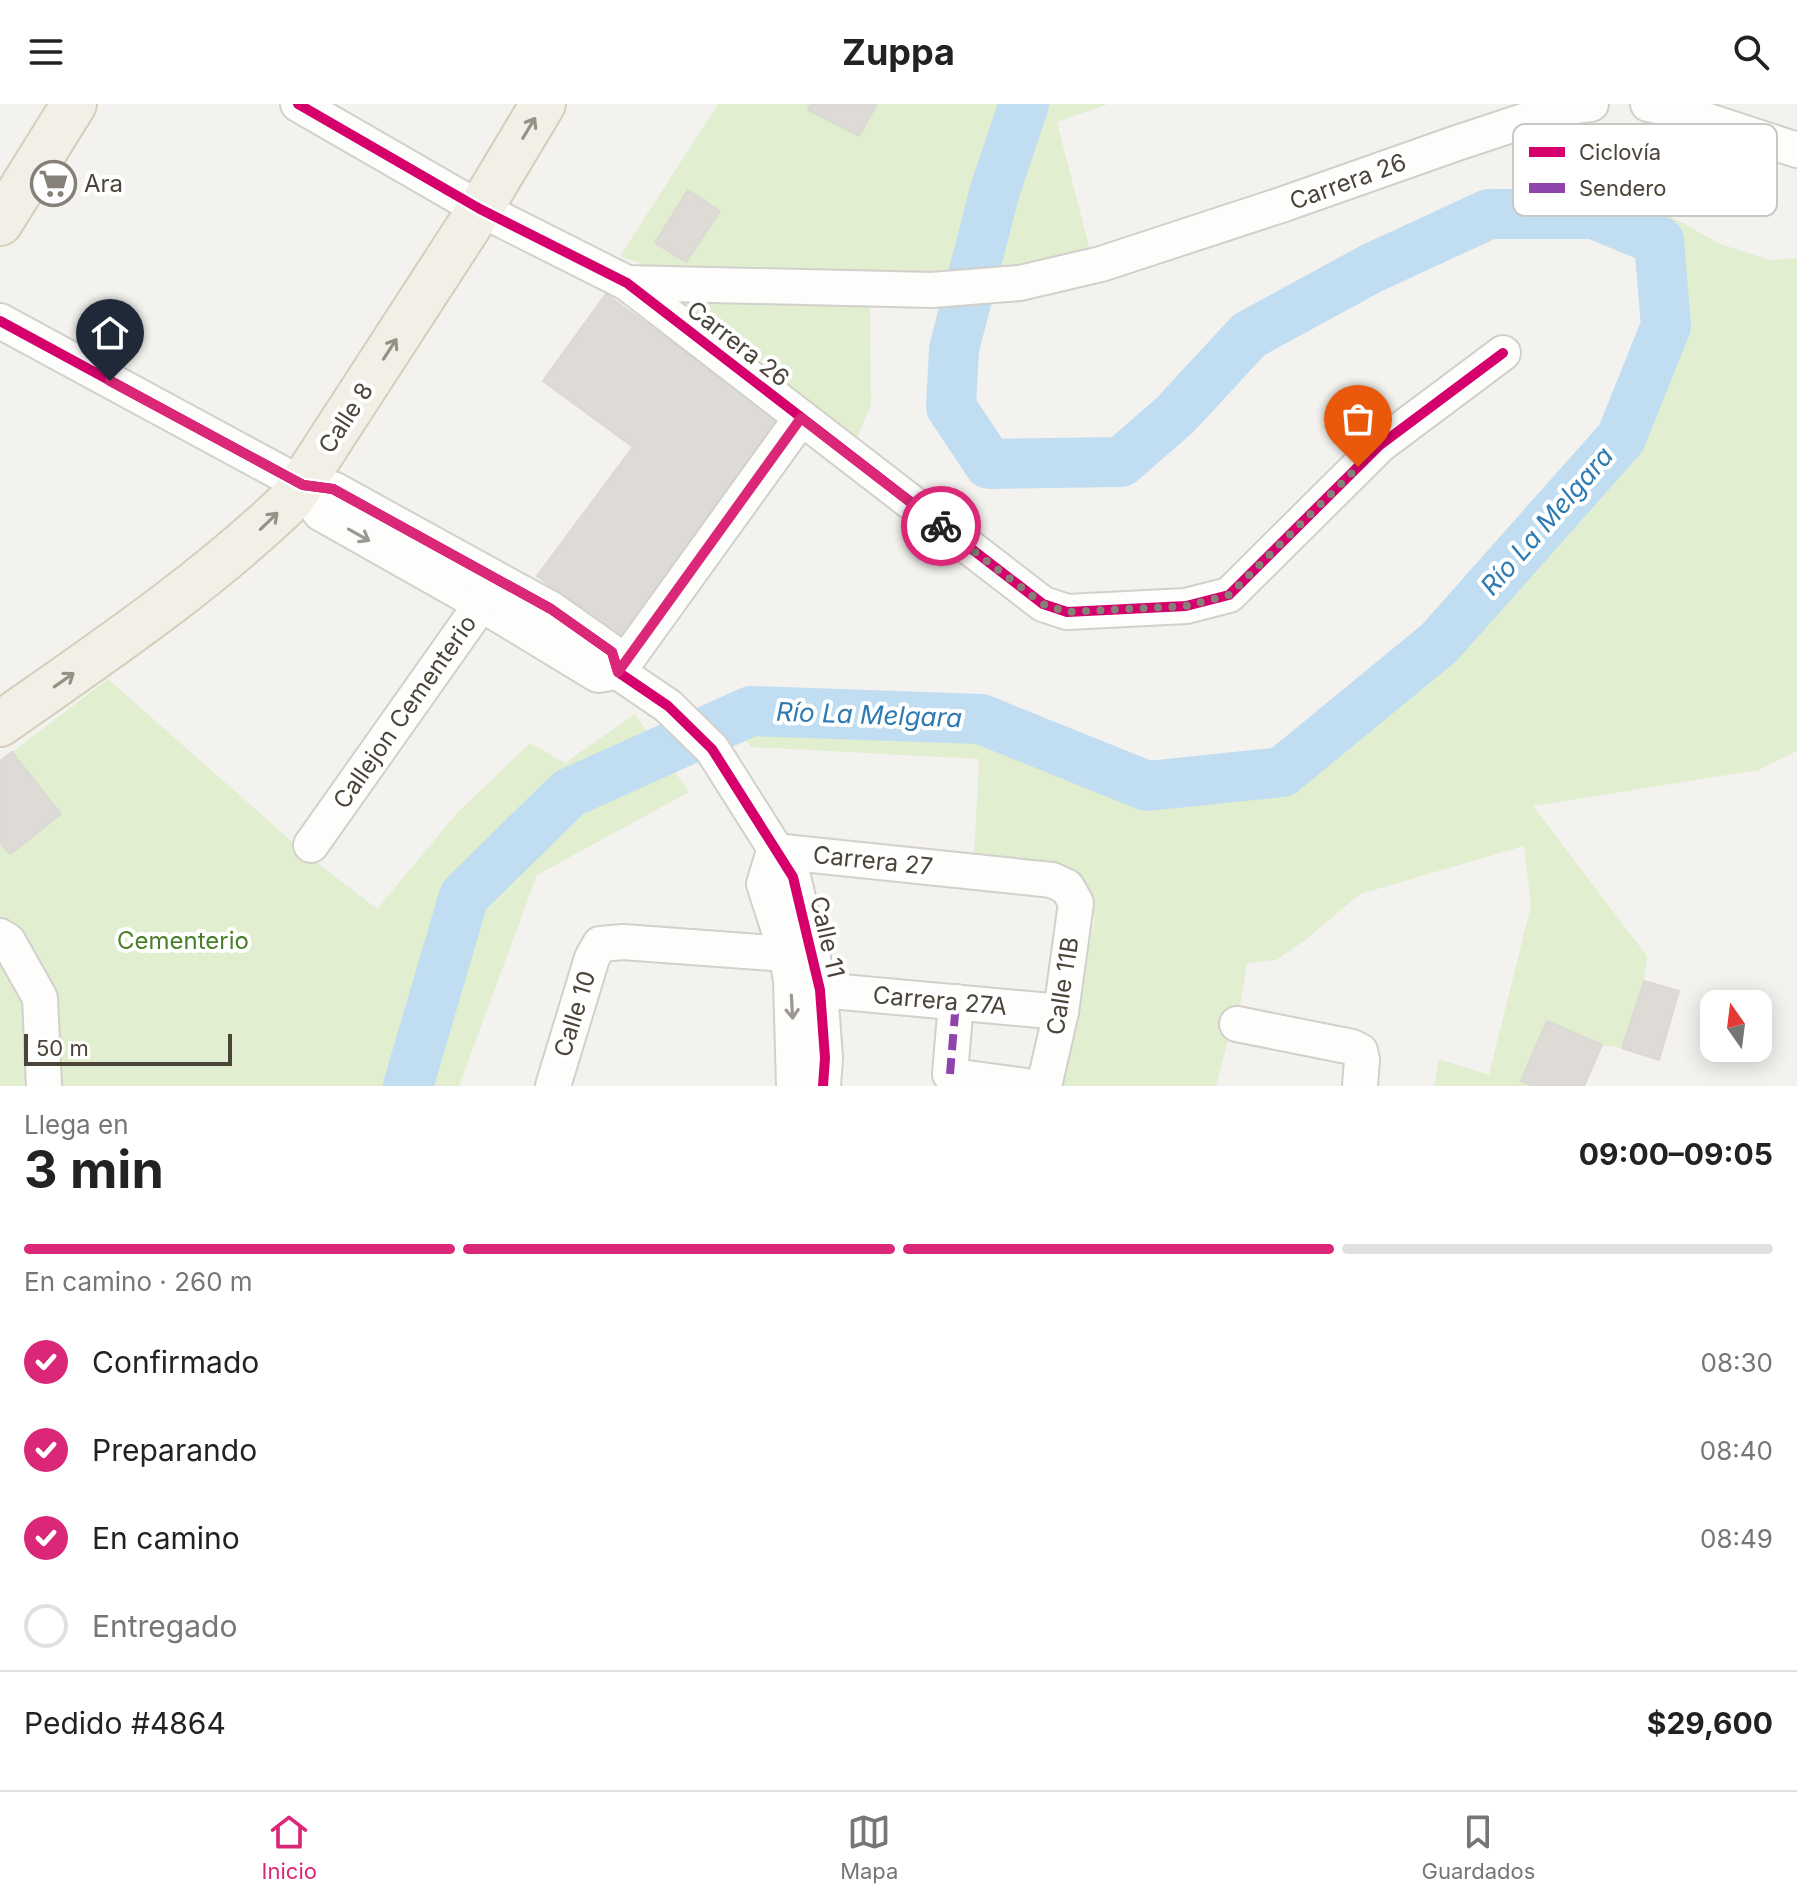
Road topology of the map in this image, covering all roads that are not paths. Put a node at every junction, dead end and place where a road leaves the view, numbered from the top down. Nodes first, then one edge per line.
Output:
1 (74, 104) edge
2 (298, 104) edge
3 (543, 104) edge
4 (1591, 104) edge
5 (1648, 104) edge
6 (1515, 124) edge
7 (1718, 124) edge
8 (1513, 125) edge
9 (1777, 143) edge
10 (1797, 150) edge
11 (480, 209) junction
12 (0, 223) edge
13 (627, 283) junction
14 (0, 321) edge
15 (1494, 360) dead end
16 (801, 418) junction
17 (303, 485) junction
18 (490, 592) junction
19 (618, 672) junction
20 (0, 724) edge
21 (311, 845) dead end
22 (774, 851) junction
23 (1067, 887) joint
24 (0, 936) edge
25 (799, 954) junction
26 (820, 990) junction
27 (956, 1002) junction
28 (1061, 1012) junction
29 (1237, 1024) dead end
30 (44, 1086) edge
31 (553, 1086) edge
32 (794, 1086) edge
33 (823, 1086) edge
34 (1026, 1086) edge
35 (1044, 1086) edge
36 (1360, 1086) edge

1 - 12 main road
2 - 11 street, Carrera 26
11 -> 3 main road, Calle 8
4 - 6 street, Carrera 26
5 - 7 street
8 - 13 street, Carrera 26
9 - 10 street
11 - 13 street, Carrera 26
17 -> 11 main road, Calle 8
13 - 16 street, Carrera 26
14 - 17 street
15 - 16 street, Carrera 26
16 - 19 street
17 - 18 street
20 -> 17 main road, Calle 8
18 - 19 street
18 - 21 street, Callejon Cementerio
19 - 22 street
22 - 23 street, Carrera 27
22 - 25 street, Calle 11
23 - 28 street, Calle 11B
24 - 30 street
25 - 26 street, Calle 11
25 - 31 street, Calle 10
25 -> 32 street, Calle 11
26 - 27 street, Carrera 27A
26 - 33 street, Calle 11
27 - 28 street, Carrera 27A
27 - 34 street
28 - 35 street, Calle 11B
29 - 36 street

